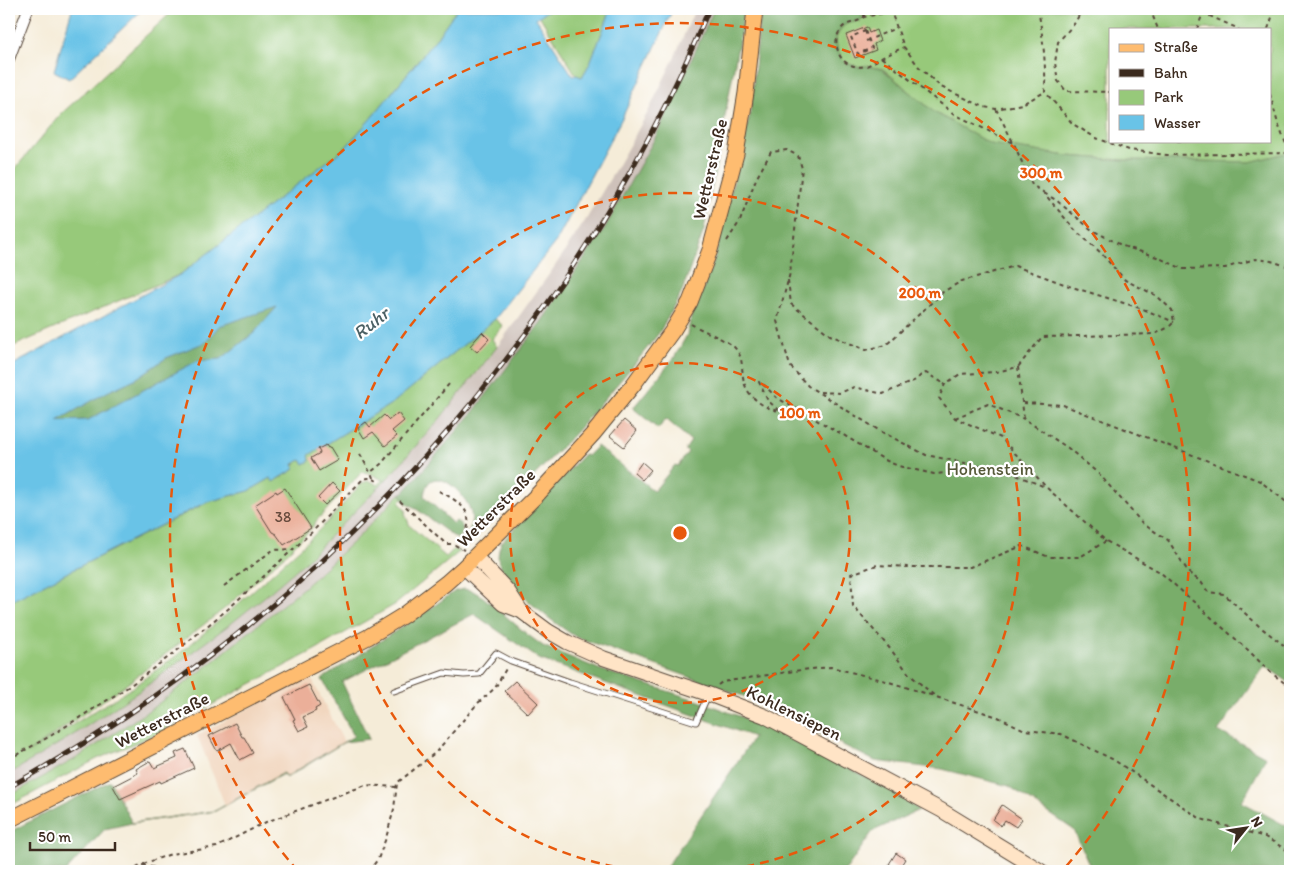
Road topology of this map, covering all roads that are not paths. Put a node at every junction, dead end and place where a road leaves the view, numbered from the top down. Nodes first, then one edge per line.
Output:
1 (28, 9) edge
2 (755, 9) edge
3 (9, 59) edge
4 (470, 562) junction
5 (394, 691) dead end
6 (708, 694) junction
7 (9, 820) edge
8 (1041, 871) edge

1 - 3 street
2 - 4 main road, Wetterstraße
4 - 6 street, Kohlensiepen
4 - 7 main road, Wetterstraße
5 - 6 lane
6 - 8 street, Kohlensiepen

